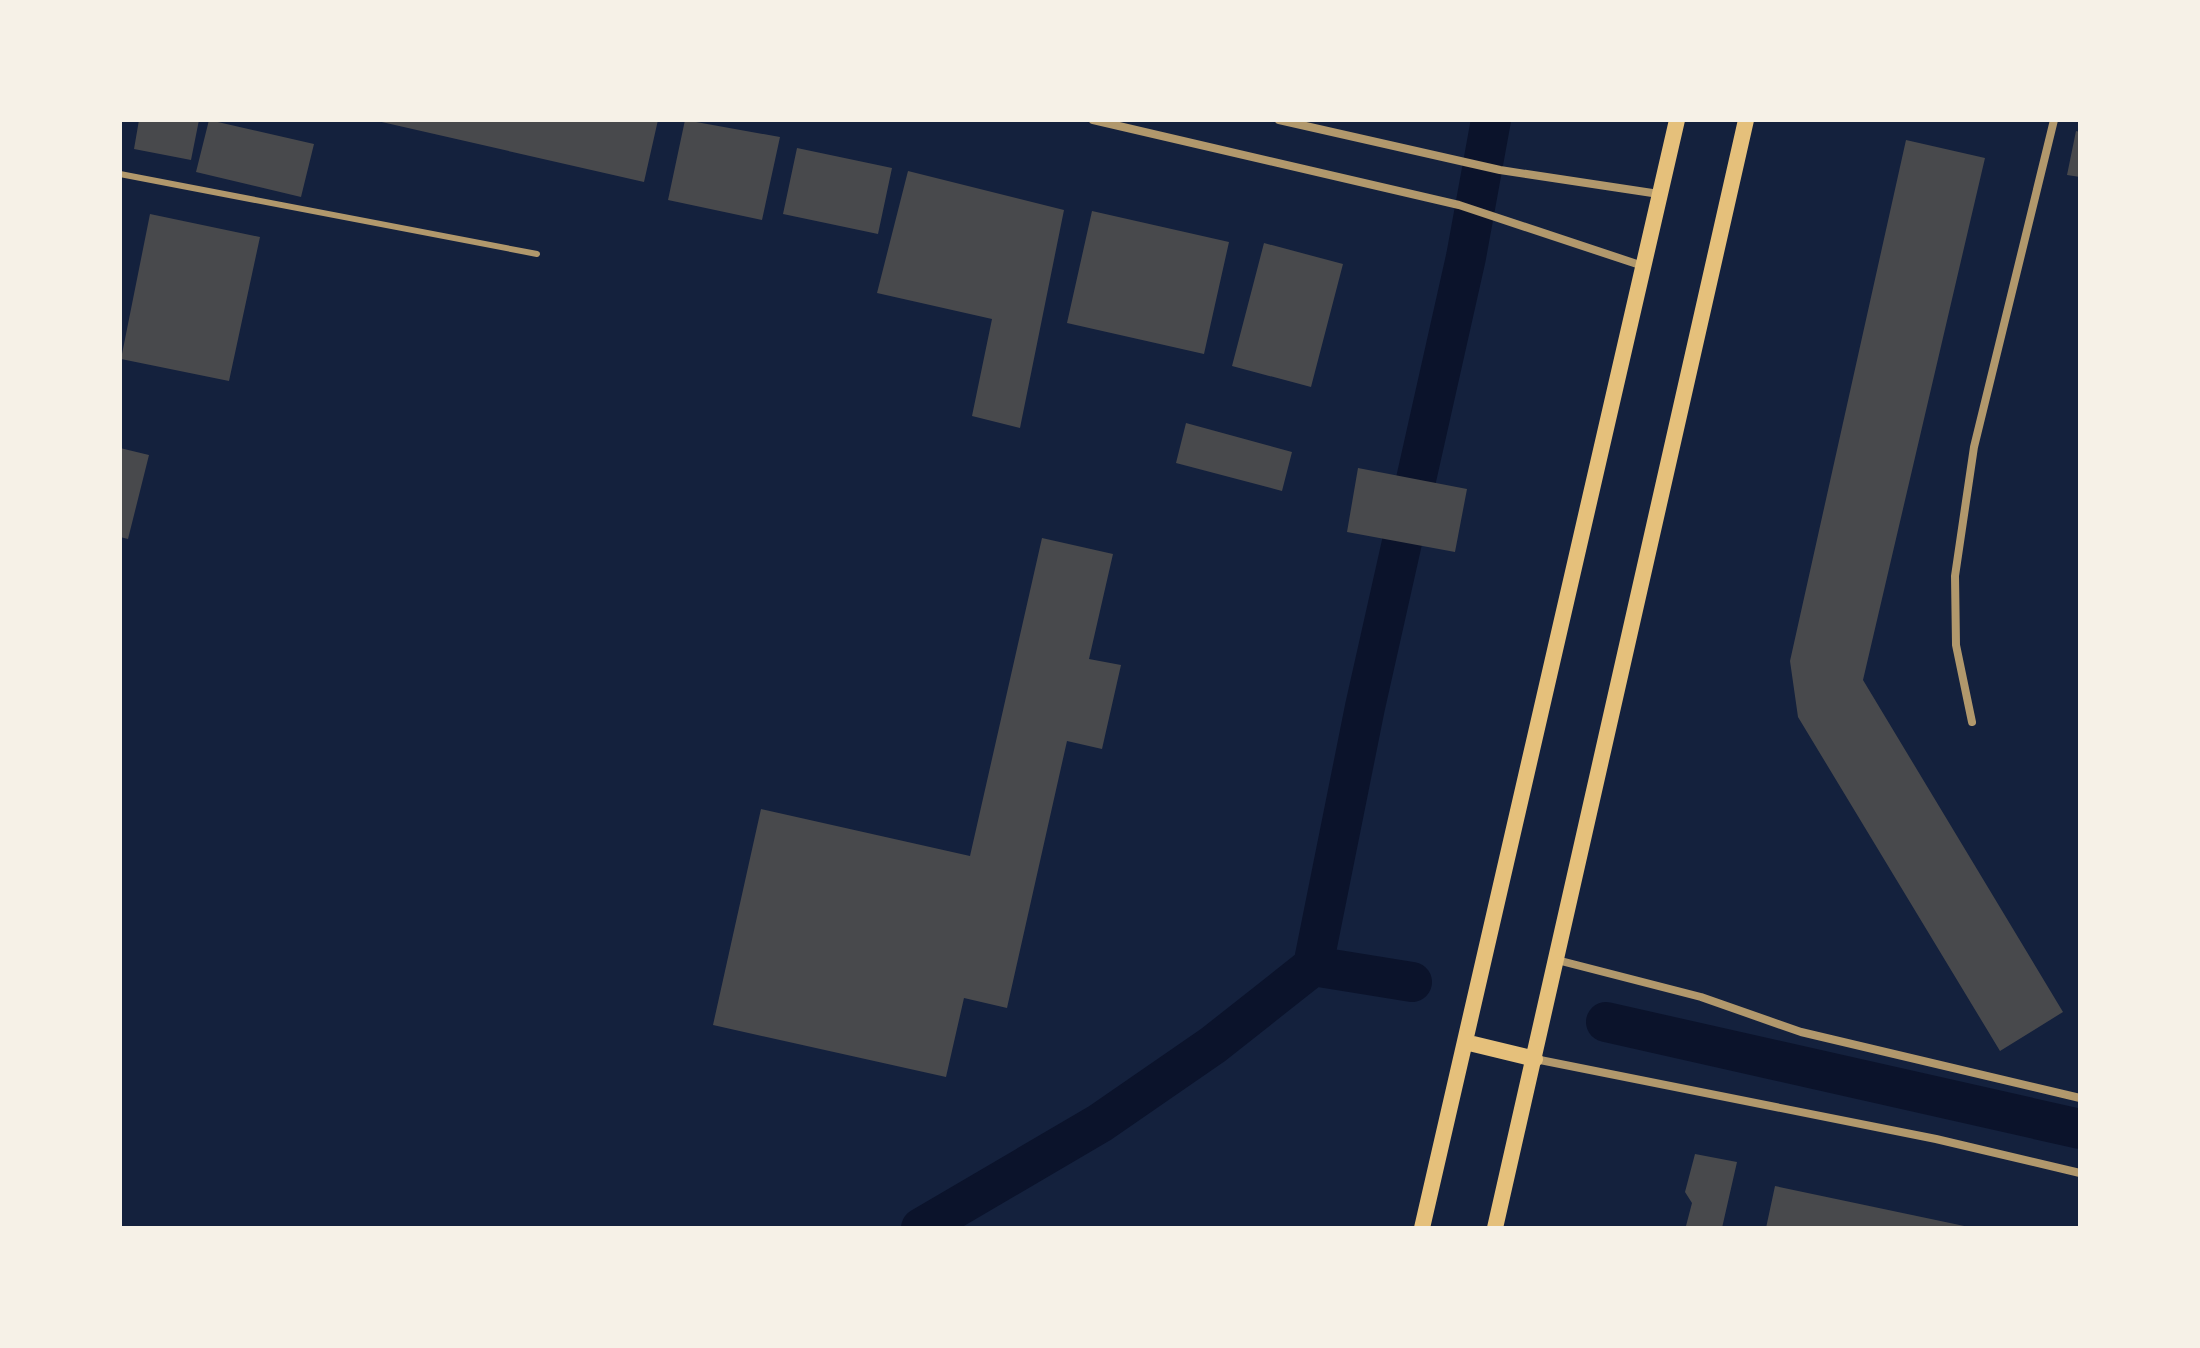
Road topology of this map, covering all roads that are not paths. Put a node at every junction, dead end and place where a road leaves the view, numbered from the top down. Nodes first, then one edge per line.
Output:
1 (1093, 120) edge
2 (1279, 120) edge
3 (1677, 120) edge
4 (1746, 120) edge
5 (2054, 120) edge
6 (120, 174) edge
7 (1660, 194) junction
8 (537, 254) dead end
9 (1643, 266) junction
10 (1972, 722) dead end
11 (1557, 960) junction
12 (1465, 1042) junction
13 (1535, 1059) junction
14 (2080, 1098) edge
15 (2080, 1173) edge
16 (1422, 1228) edge
17 (1495, 1228) edge

1 - 9 street
2 - 7 street
3 - 7 main road
4 - 11 main road
5 - 10 street
6 - 8 lane
7 - 9 main road
9 - 12 main road
11 - 13 main road
11 - 14 street
12 - 13 main road
12 - 16 main road
13 - 15 street
13 - 17 main road

